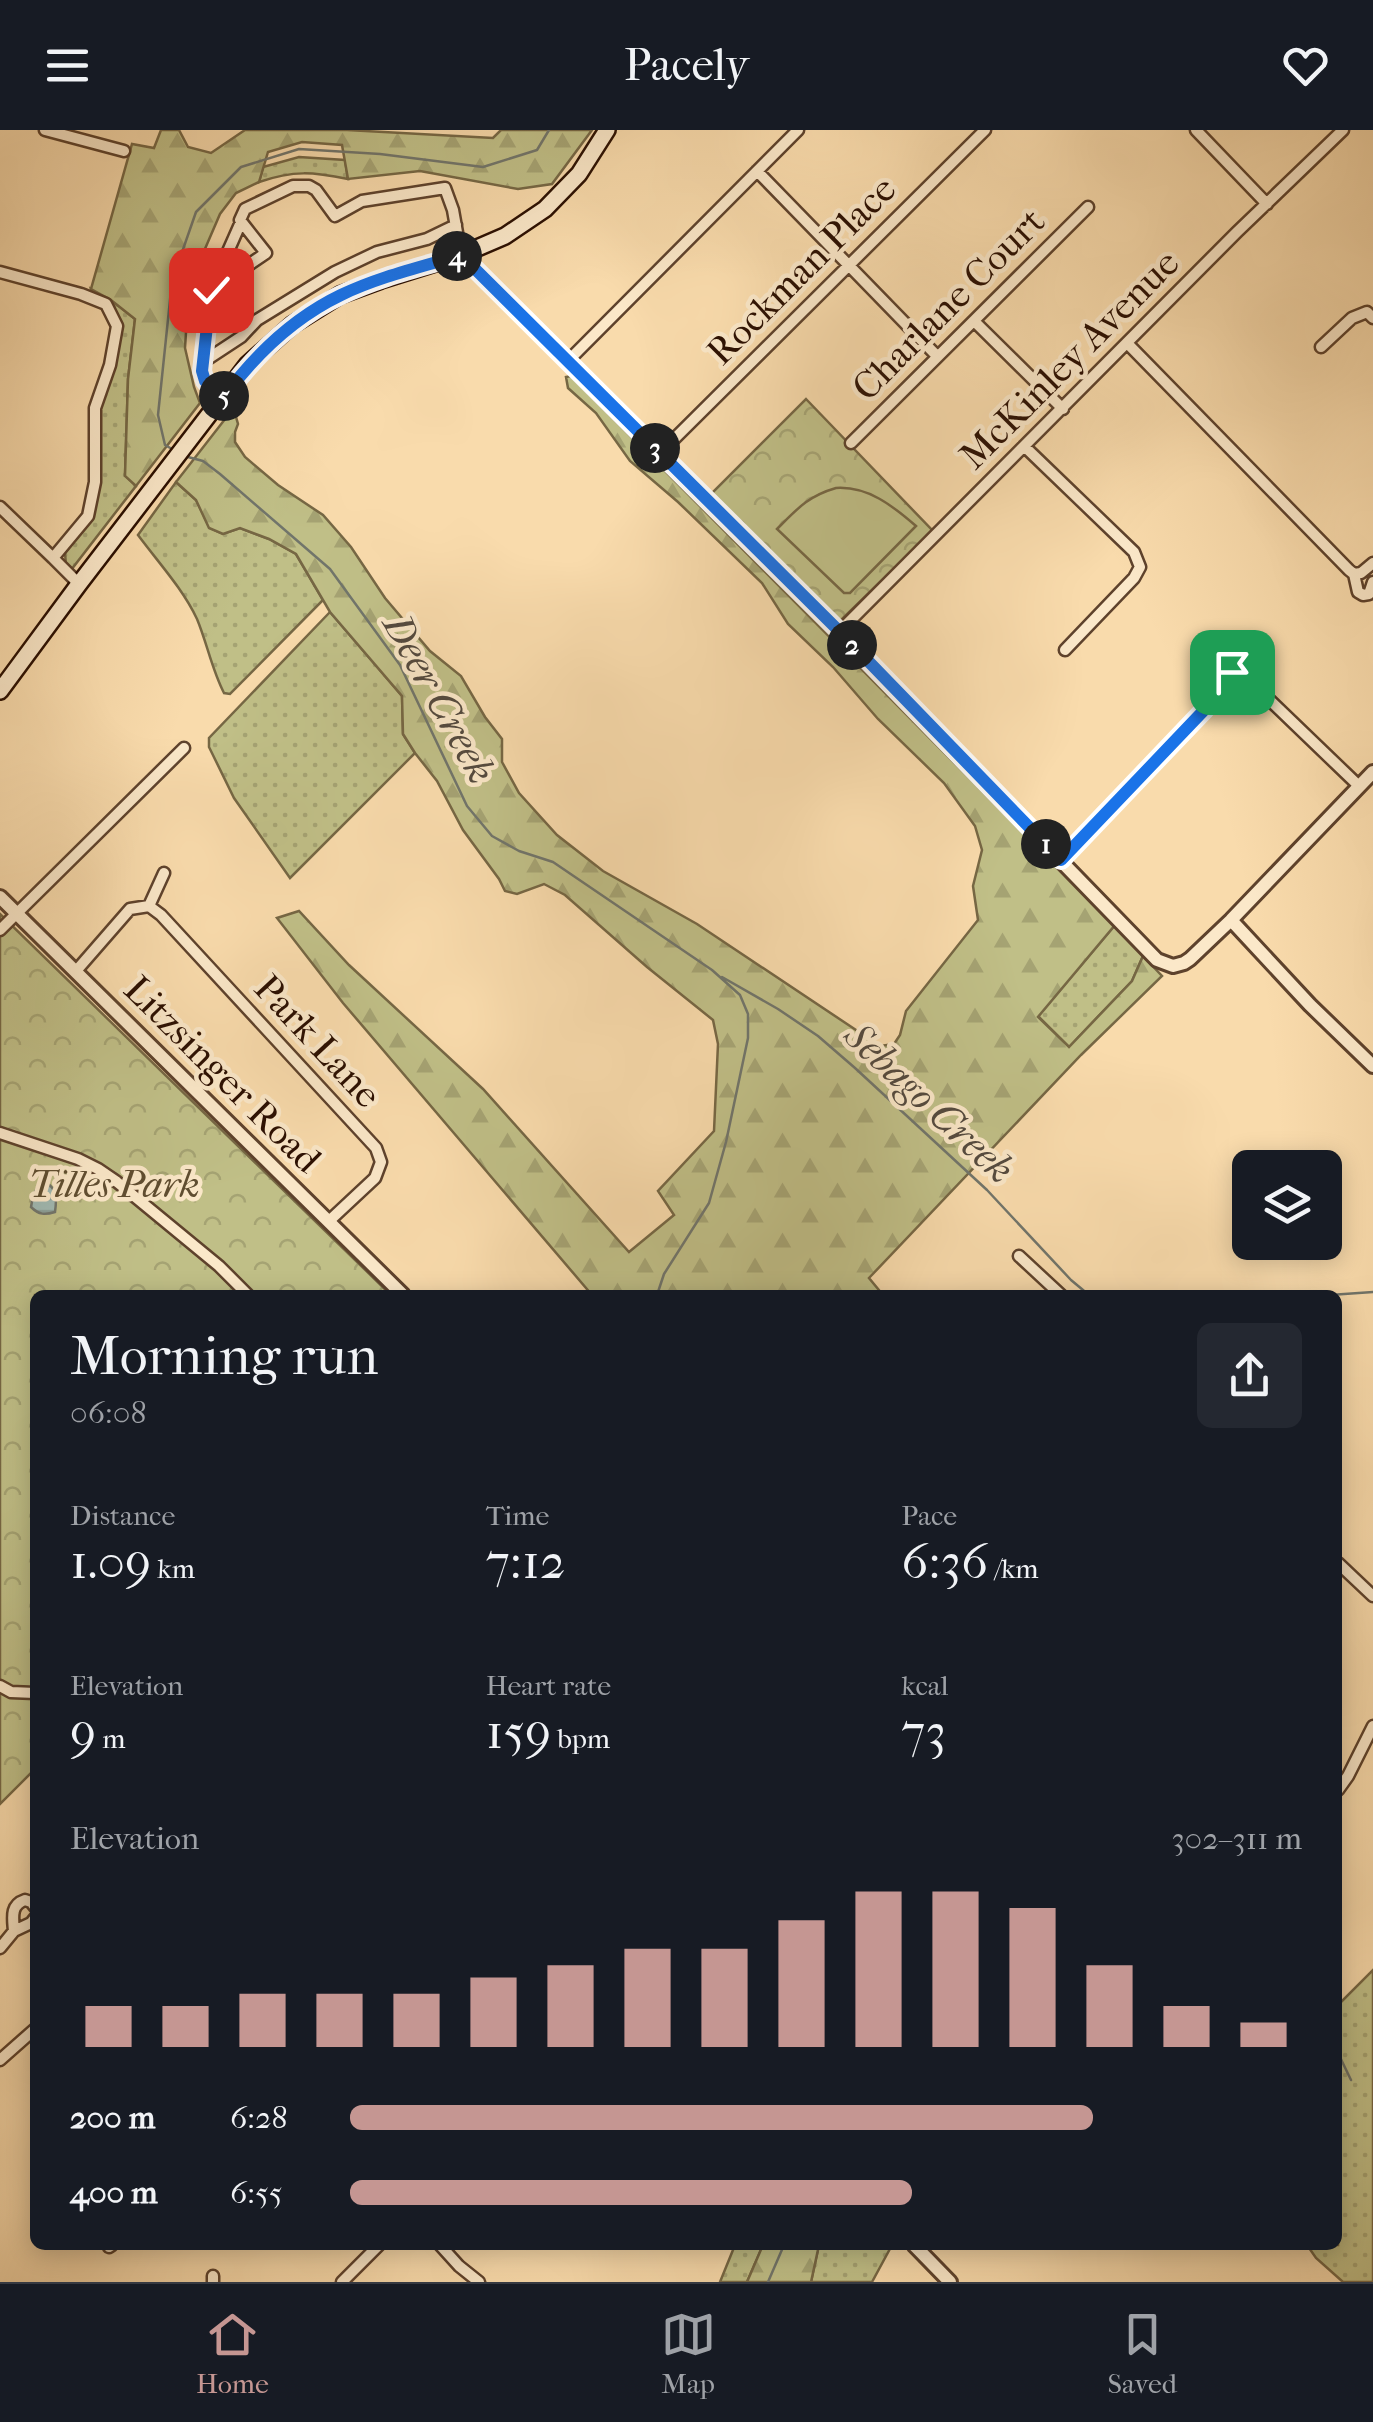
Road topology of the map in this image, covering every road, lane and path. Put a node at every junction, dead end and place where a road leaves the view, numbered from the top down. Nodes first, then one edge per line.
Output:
1 (45, 130) edge
2 (607, 130) edge
3 (798, 130) edge
4 (984, 130) edge
5 (1196, 130) edge
6 (1342, 130) edge
7 (124, 151) dead end
8 (756, 171) junction
9 (1267, 204) junction
10 (1088, 207) dead end
11 (241, 222) junction
12 (456, 225) junction
13 (461, 255) junction
14 (848, 266) junction
15 (0, 272) edge
16 (211, 290) junction
17 (1373, 318) edge
18 (974, 321) junction
19 (1127, 343) junction
20 (1321, 347) dead end
21 (937, 356) junction
22 (203, 362) junction
23 (566, 362) junction
24 (223, 398) junction
25 (1062, 409) junction
26 (852, 443) dead end
27 (1024, 446) junction
28 (660, 453) junction
29 (0, 507) edge
30 (52, 558) junction
31 (1373, 563) edge
32 (1351, 572) junction
33 (1373, 582) edge
34 (78, 584) junction
35 (840, 632) junction
36 (1065, 650) dead end
37 (1230, 683) junction
38 (1255, 686) junction
39 (0, 692) edge
40 (184, 748) dead end
41 (1373, 772) edge
42 (1360, 786) junction
43 (1061, 860) junction
44 (164, 873) dead end
45 (0, 897) edge
46 (150, 906) junction
47 (17, 914) junction
48 (1231, 920) junction
49 (0, 930) edge
50 (76, 971) junction
51 (1373, 1066) edge
52 (0, 1133) edge
53 (329, 1222) junction
54 (1019, 1256) dead end
55 (243, 1290) edge
56 (398, 1290) edge
57 (1055, 1290) edge
58 (1342, 1567) edge
59 (1373, 1596) edge
60 (0, 1686) edge
61 (30, 1693) edge
62 (1373, 1726) edge
63 (1342, 1784) edge
64 (30, 1901) edge
65 (30, 1923) edge
66 (14, 1931) junction
67 (0, 1948) edge
68 (30, 2034) edge
69 (0, 2060) edge
70 (374, 2250) edge
71 (445, 2250) edge
72 (919, 2250) edge
73 (342, 2282) edge
74 (479, 2282) edge
75 (950, 2282) edge

1 - 7 street
2 - 13 main road
3 - 8 street
4 - 14 street, Rockman Place
5 - 9 street
6 - 9 street, McKinley Avenue
8 - 14 street
8 - 23 street
9 - 19 street, McKinley Avenue
10 - 18 street, Charlane Court
11 - 12 street
11 - 16 street
11 - 16 street
12 - 13 street
12 - 22 street
13 - 23 street
13 - 24 main road
14 - 21 street
14 - 28 street, Rockman Place
15 - 30 street
16 - 22 street
17 - 20 street
18 - 21 street, Charlane Court
18 - 25 street
19 - 25 street, McKinley Avenue
19 - 32 street
21 - 26 street, Charlane Court
22 - 24 street
23 - 28 street
24 - 34 main road
25 - 27 street, McKinley Avenue
27 - 35 street, McKinley Avenue
27 - 36 street
28 - 35 street
29 - 30 street
30 - 34 street
31 - 32 street
32 - 33 street
34 - 39 main road
35 - 43 street
37 - 38 street
37 - 38 street
37 - 43 street
38 - 42 street
40 - 47 street
41 - 42 street
42 - 48 street
43 - 48 street
44 - 46 street
45 - 47 street, Litzsinger Road
46 - 50 street
46 - 53 street, Park Lane
47 - 49 street
47 - 50 street, Litzsinger Road
48 - 51 street
50 - 53 street, Litzsinger Road
52 - 55 street
53 - 56 street, Litzsinger Road
54 - 57 street
58 - 59 street
60 - 61 street
62 - 63 street
64 - 66 street
65 - 66 street
66 - 67 street
68 - 69 street
70 - 73 street
71 - 74 street
72 - 75 street

